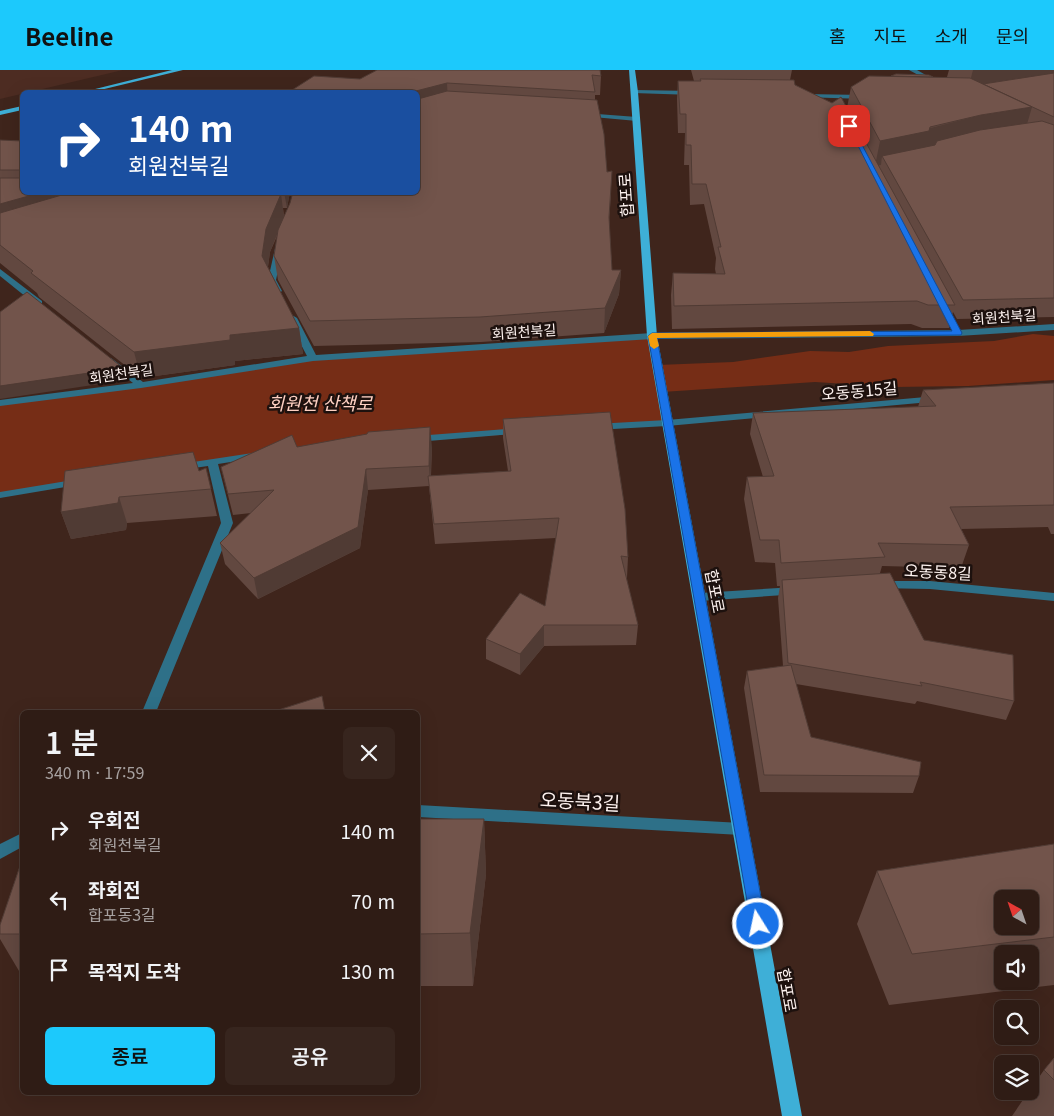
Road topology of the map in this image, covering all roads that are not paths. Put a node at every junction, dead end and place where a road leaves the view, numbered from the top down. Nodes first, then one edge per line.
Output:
1 (180, 70) edge
2 (632, 70) edge
3 (912, 70) edge
4 (943, 86) edge
5 (95, 90) edge
6 (635, 92) junction
7 (704, 93) edge
8 (794, 96) edge
9 (833, 96) junction
10 (871, 97) edge
11 (838, 105) edge
12 (20, 108) edge
13 (0, 113) edge
14 (577, 115) edge
15 (637, 119) junction
16 (284, 234) edge
17 (0, 272) edge
18 (282, 298) edge
19 (286, 306) edge
20 (44, 308) edge
21 (1054, 327) edge
22 (652, 336) junction
23 (104, 355) edge
24 (313, 358) junction
25 (141, 385) junction
26 (951, 398) edge
27 (0, 403) edge
28 (667, 422) junction
29 (579, 428) edge
30 (530, 430) edge
31 (402, 440) edge
32 (266, 454) edge
33 (212, 462) junction
34 (165, 469) edge
35 (90, 480) edge
36 (0, 495) edge
37 (869, 586) edge
38 (810, 590) edge
39 (1054, 596) edge
40 (700, 597) junction
41 (150, 710) edge
42 (420, 811) edge
43 (741, 828) junction
44 (20, 841) edge
45 (0, 852) edge
46 (792, 1116) edge

1 - 5 main road
2 - 6 main road, 합포로
3 - 4 street
6 - 7 street
6 - 15 main road, 합포로
8 - 9 street
9 - 10 street
9 - 11 street
12 - 13 main road
14 - 15 street
15 - 22 main road, 합포로
16 - 18 street
17 - 20 street
19 - 24 street
21 - 22 street, 회원천북길
22 - 24 street, 회원천북길
22 - 28 main road, 합포로
23 - 25 street
24 - 25 street, 회원천북길
25 - 27 street, 회원천북길
26 - 28 street, 오동동15길
28 - 29 street, 오동동15길
28 - 40 main road, 합포로
30 - 31 street
32 - 33 street
33 - 34 street
33 - 41 street
35 - 36 street
37 - 39 street, 오동동8길
38 - 40 street
40 - 43 main road, 합포로
42 - 43 street, 오동북3길
43 - 46 main road, 합포로
44 - 45 street

